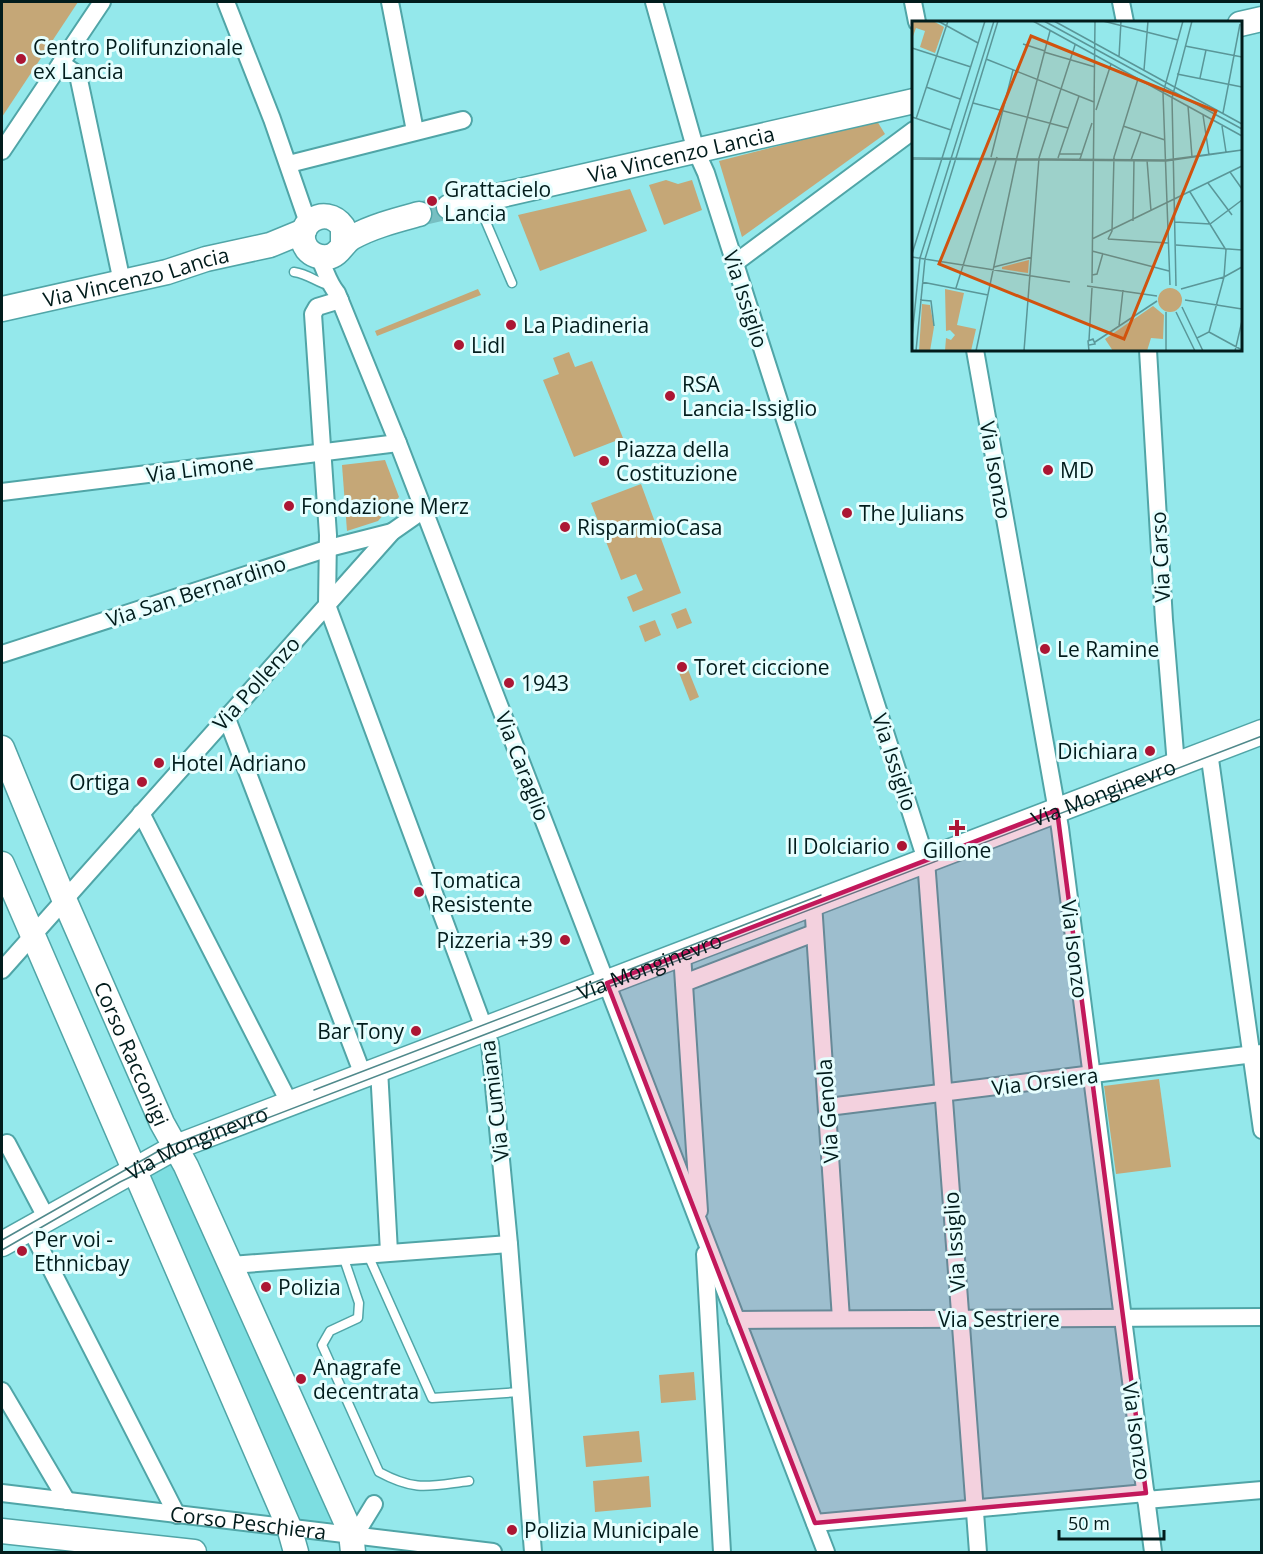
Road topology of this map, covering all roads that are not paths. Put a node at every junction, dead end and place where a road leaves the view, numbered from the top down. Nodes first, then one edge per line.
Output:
1 (102, 2) edge
2 (226, 2) edge
3 (390, 2) edge
4 (654, 2) edge
5 (913, 2) edge
6 (1121, 2) edge
7 (1262, 19) edge
8 (917, 21) edge
9 (1125, 21) edge
10 (1242, 24) edge
11 (61, 63) junction
12 (912, 101) edge
13 (464, 120) dead end
14 (415, 131) junction
15 (912, 131) edge
16 (2, 151) edge
17 (696, 151) junction
18 (291, 171) junction
19 (477, 201) junction
20 (449, 207) tunnel mouth
21 (408, 217) tunnel mouth
22 (321, 238) junction
23 (735, 263) junction
24 (122, 282) junction
25 (512, 283) dead end
26 (336, 293) junction
27 (2, 309) edge
28 (975, 351) edge
29 (1148, 351) edge
30 (398, 443) junction
31 (324, 453) junction
32 (2, 492) edge
33 (422, 511) junction
34 (392, 532) junction
35 (329, 548) junction
36 (327, 605) junction
37 (2, 654) edge
38 (226, 716) junction
39 (1262, 732) edge
40 (2, 748) edge
41 (1209, 752) junction
42 (1176, 765) junction
43 (1057, 810) junction
44 (141, 813) junction
45 (926, 860) junction
46 (2, 864) edge
47 (64, 899) junction
48 (813, 903) junction
49 (814, 933) junction
50 (33, 936) junction
51 (682, 954) junction
52 (2, 970) edge
53 (607, 983) junction
54 (684, 983) junction
55 (484, 1029) junction
56 (1256, 1054) edge
57 (371, 1072) junction
58 (1091, 1075) junction
59 (943, 1093) junction
60 (290, 1104) junction
61 (828, 1107) junction
62 (1262, 1130) edge
63 (7, 1143) dead end
64 (176, 1148) junction
65 (132, 1170) junction
66 (38, 1223) junction
67 (702, 1235) junction
68 (2, 1244) edge
69 (509, 1244) junction
70 (389, 1252) junction
71 (367, 1254) junction
72 (343, 1256) junction
73 (231, 1265) junction
74 (1122, 1317) junction
75 (1262, 1317) edge
76 (960, 1318) junction
77 (842, 1319) junction
78 (736, 1320) junction
79 (2, 1391) edge
80 (520, 1392) junction
81 (469, 1481) dead end
82 (1262, 1490) edge
83 (2, 1493) edge
84 (1146, 1497) junction
85 (67, 1501) junction
86 (374, 1504) dead end
87 (975, 1509) junction
88 (177, 1515) junction
89 (814, 1523) junction
90 (289, 1527) junction
91 (2, 1531) edge
92 (352, 1543) edge
93 (194, 1552) edge
94 (296, 1552) edge
95 (493, 1552) edge
96 (533, 1552) edge
97 (722, 1552) edge
98 (826, 1552) edge
99 (978, 1552) edge
100 (1153, 1552) edge

1 - 11 street
2 - 18 street, Via Caraglio
3 - 14 street
4 - 17 street, Via Issiglio
5 - 8 street
6 - 9 street
7 - 10 street
11 - 16 street
11 - 24 street
12 - 17 street, Via Vincenzo Lancia
13 - 14 street
14 - 18 street
15 - 23 street
17 - 19 street, Via Vincenzo Lancia
17 - 23 street, Via Issiglio
18 - 22 street, Via Caraglio
19 - 20 street, Via Vincenzo Lancia
19 - 25 lane
21 - 22 street
22 - 24 street, Via Vincenzo Lancia
22 - 26 street, Via Caraglio
22 - 26 lane
23 - 45 street, Via Issiglio
24 - 27 street, Via Vincenzo Lancia
26 - 30 street, Via Caraglio
26 - 31 street
28 - 43 street, Via Isonzo
29 - 42 street, Via Carso
30 - 31 street, Via Limone
30 - 33 street, Via Caraglio
31 - 32 street, Via Limone
31 - 35 street
33 - 34 street, Via Pollenzo
33 - 53 street, Via Caraglio
34 - 35 street, Via San Bernardino
34 - 36 street, Via Pollenzo
35 - 36 street
35 - 37 street, Via San Bernardino
36 - 38 street, Via Pollenzo
36 - 55 street, Via Cumiana
38 - 44 street, Via Pollenzo
38 - 57 street
39 - 41 street, Via Monginevro
40 - 47 street, Corso Racconigi
41 - 42 street, Via Monginevro
41 - 56 street
42 - 43 street, Via Monginevro
43 - 45 street, Via Monginevro
43 - 58 street, Via Isonzo
44 - 47 street, Via Pollenzo
44 - 60 street
45 - 48 street, Via Monginevro
45 - 59 street, Via Issiglio
46 - 50 street, Corso Racconigi
47 - 50 street, Via Pollenzo
47 - 64 street, Corso Racconigi
48 - 49 street, Via Genola
48 - 51 street, Via Monginevro
49 - 54 street, Via Monginevro
49 - 61 street, Via Genola
50 - 52 street, Via Pollenzo
50 - 65 street, Corso Racconigi
51 - 53 street, Via Monginevro
51 - 54 street
53 - 55 street, Via Monginevro
53 - 67 street, Via Caraglio
54 - 67 street
55 - 57 street, Via Monginevro
55 - 69 street, Via Cumiana
56 - 58 street, Via Orsiera
56 - 62 street
57 - 60 street, Via Monginevro
57 - 70 street
58 - 59 street, Via Orsiera
58 - 74 street, Via Isonzo
59 - 61 street, Via Orsiera
59 - 76 street, Via Issiglio
60 - 64 street, Via Monginevro
61 - 77 street, Via Genola
63 - 66 street
64 - 65 street, Via Monginevro
64 - 73 street, Corso Racconigi
65 - 66 street, Via Monginevro
65 - 90 street, Corso Racconigi
66 - 68 street, Via Monginevro
66 - 88 street
67 - 78 street, Via Caraglio
67 - 97 street, Via Caraglio
69 - 70 street
69 - 80 street, Via Cumiana
70 - 71 street
71 - 72 street
71 - 80 lane
72 - 73 street
72 - 81 lane
73 - 92 street, Corso Racconigi
74 - 75 street, Via Sestriere
74 - 76 street, Via Sestriere
74 - 84 street, Via Isonzo
76 - 77 street, Via Sestriere
76 - 87 street, Via Issiglio
77 - 78 street, Via Sestriere
78 - 89 street, Via Caraglio
79 - 85 street
80 - 96 street, Via Cumiana
82 - 84 street
83 - 85 street, Corso Peschiera
84 - 87 street
84 - 100 street, Via Isonzo
85 - 88 street, Corso Peschiera
86 - 92 street
87 - 89 street
87 - 99 street, Via Issiglio
88 - 90 street, Corso Peschiera
89 - 98 street, Via Caraglio
90 - 92 street, Corso Peschiera
90 - 94 street, Corso Racconigi
91 - 93 street, Corso Peschiera
92 - 95 street, Corso Peschiera

